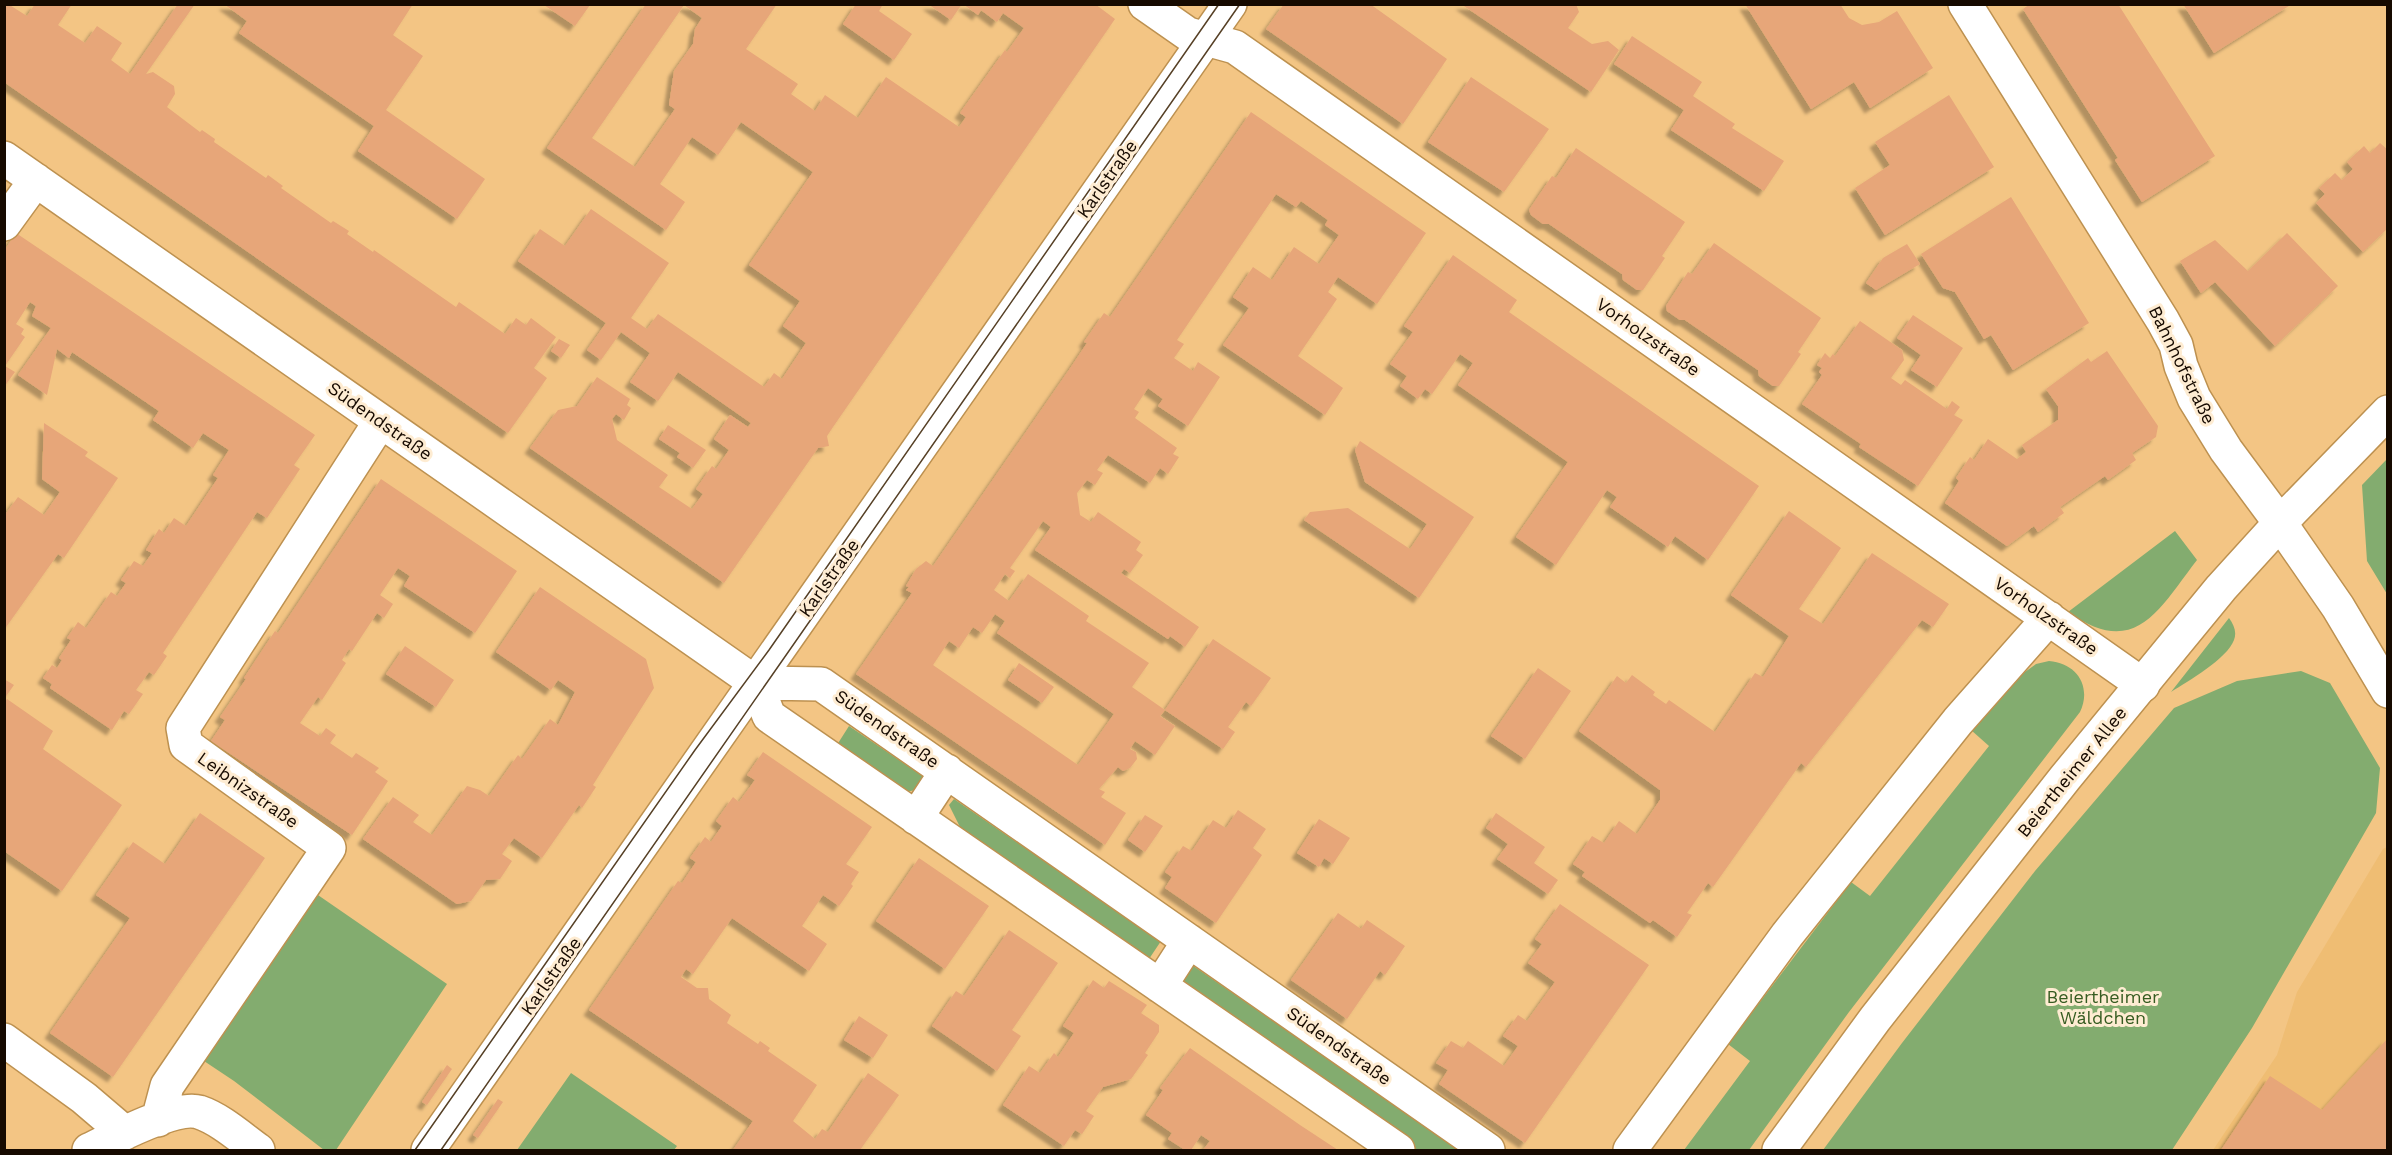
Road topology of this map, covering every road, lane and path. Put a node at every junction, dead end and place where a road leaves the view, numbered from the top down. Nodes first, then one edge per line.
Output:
1 (1145, 4) edge
2 (1230, 4) edge
3 (1965, 4) edge
4 (1206, 39) junction
5 (4, 158) edge
6 (36, 180) junction
7 (4, 224) edge
8 (2388, 412) edge
9 (380, 422) junction
10 (2280, 523) junction
11 (2049, 618) junction
12 (756, 683) junction
13 (2142, 685) junction
14 (2388, 691) edge
15 (947, 771) junction
16 (916, 818) junction
17 (1189, 941) junction
18 (1160, 986) junction
19 (4, 1040) edge
20 (158, 1120) junction
21 (125, 1133) junction
22 (89, 1150) edge
23 (258, 1150) edge
24 (428, 1150) edge
25 (1398, 1150) edge
26 (1488, 1150) edge
27 (1630, 1150) edge
28 (1779, 1150) edge

1 - 4 street, Vorholzstraße
2 - 4 street, Karlstraße
3 - 10 street, Bahnhofstraße
4 - 11 street, Vorholzstraße
4 - 12 street, Karlstraße
5 - 6 street, Südendstraße
6 - 7 street
6 - 9 street, Südendstraße
8 - 10 street, Beiertheimer Allee
9 - 12 street, Südendstraße
9 - 20 street, Leibnizstraße
10 - 13 street, Beiertheimer Allee
10 - 14 street, Bahnhofstraße
11 - 13 street, Vorholzstraße
11 - 27 street
12 - 15 street, Südendstraße
12 - 16 street
12 - 24 street, Karlstraße
13 - 28 street, Beiertheimer Allee
15 - 16 street, Südendstraße
15 - 17 street, Südendstraße
16 - 18 street
17 - 18 street
17 - 26 street, Südendstraße
18 - 25 street
19 - 21 street
20 - 21 street
20 - 23 street
21 - 22 street

